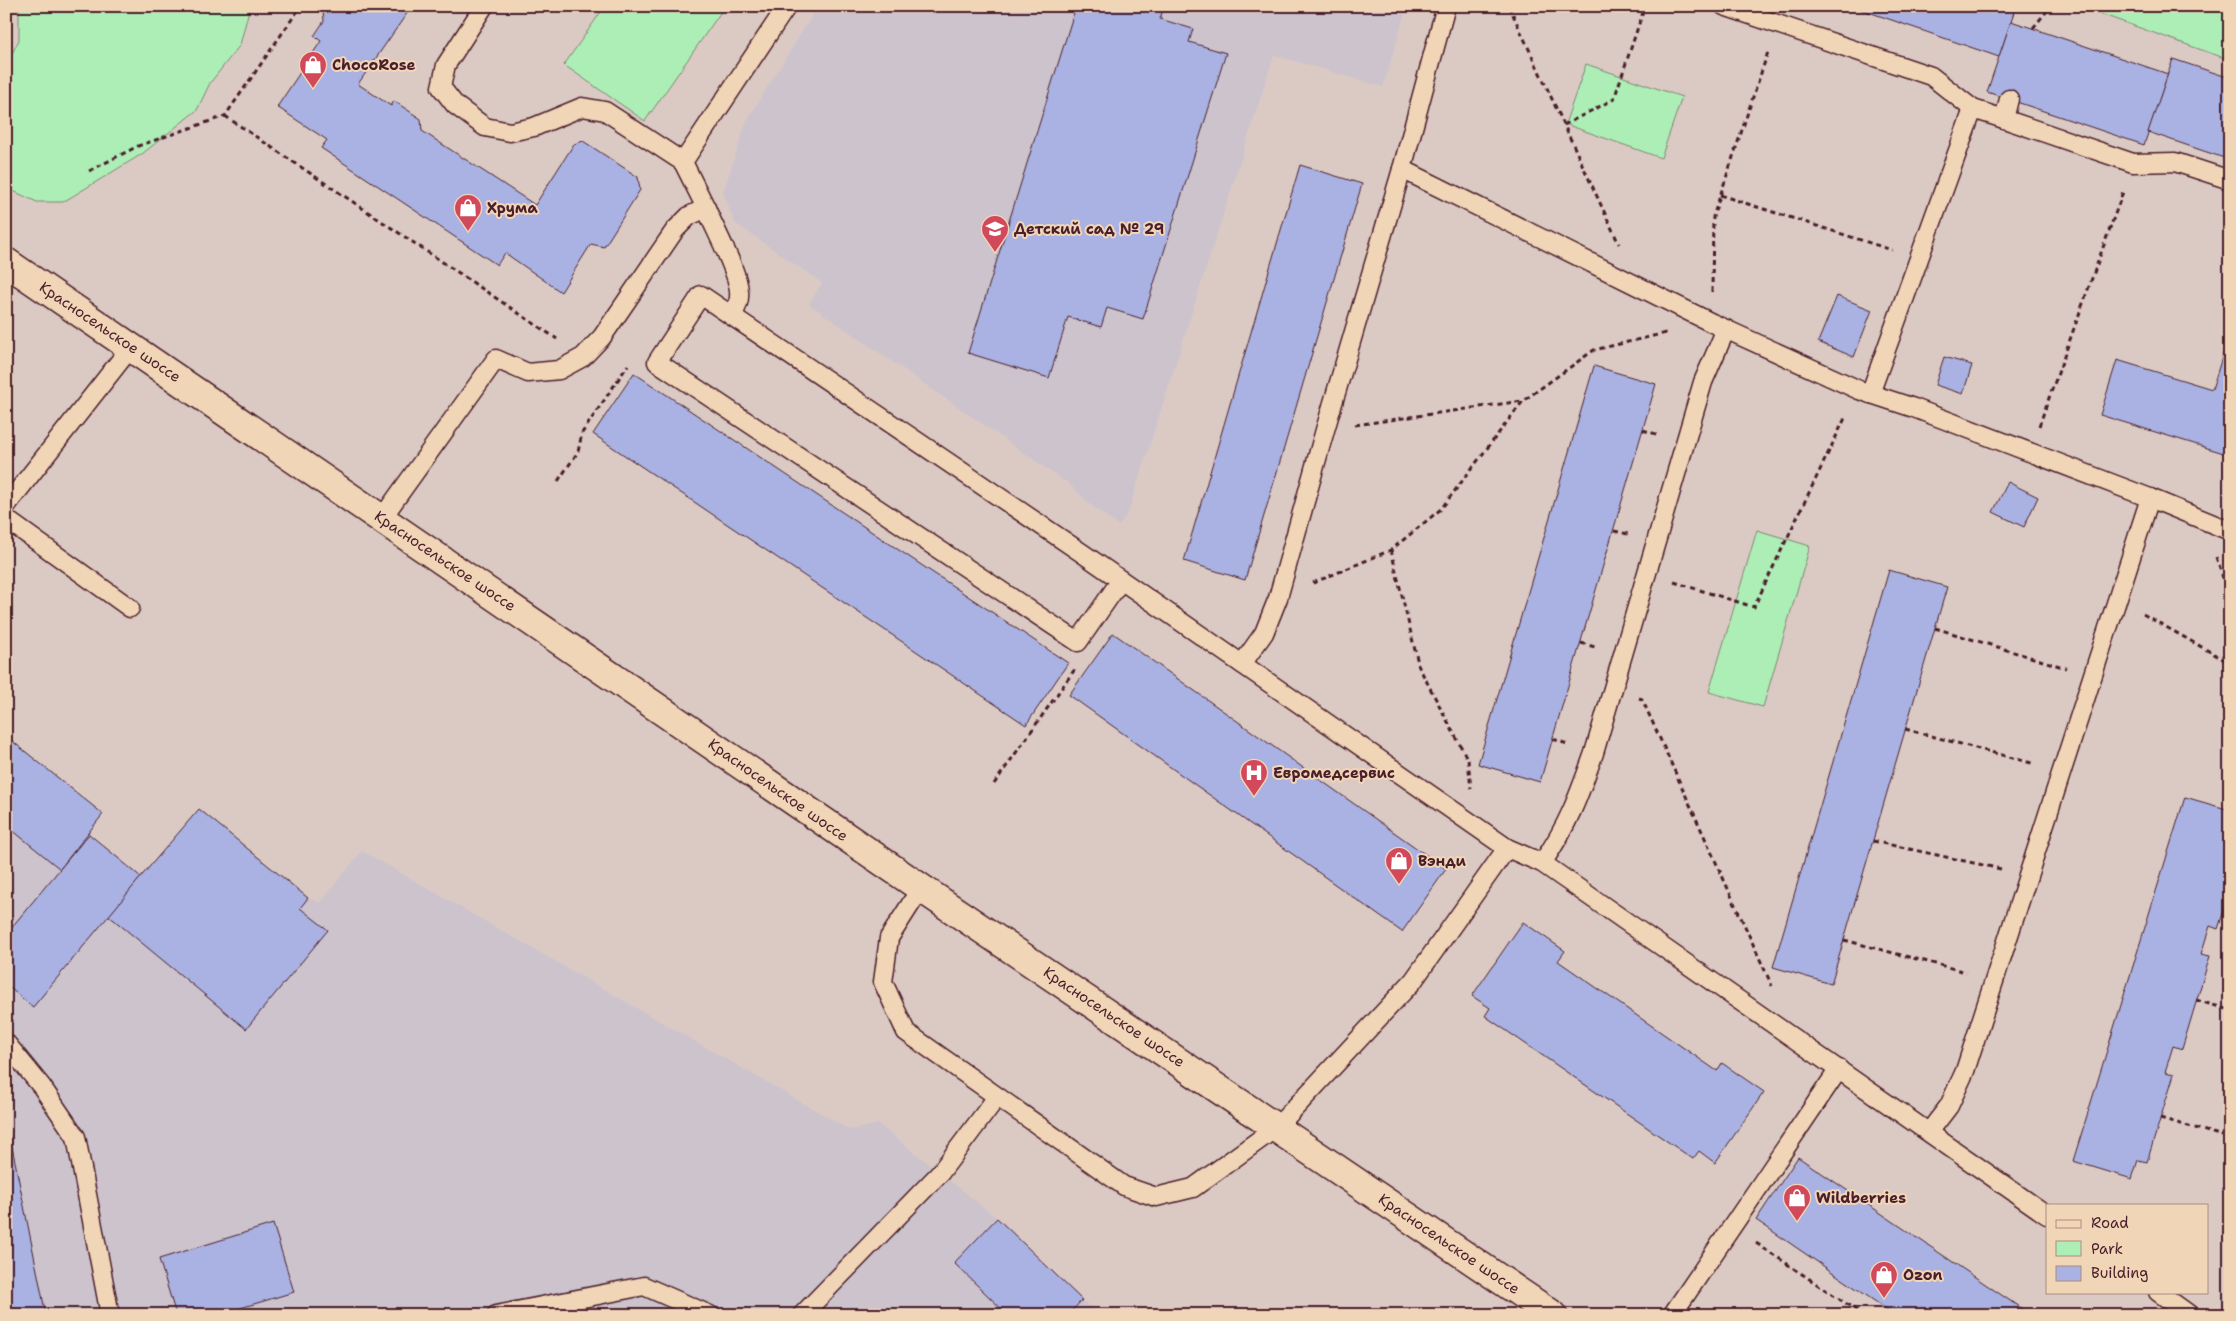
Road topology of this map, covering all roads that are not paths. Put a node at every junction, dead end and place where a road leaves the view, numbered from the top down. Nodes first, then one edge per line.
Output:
1 (484, 6) edge
2 (786, 6) edge
3 (1446, 6) edge
4 (1724, 6) edge
5 (2009, 99) dead end
6 (1973, 109) junction
7 (2004, 119) junction
8 (683, 162) junction
9 (1402, 169) junction
10 (2230, 180) edge
11 (706, 208) junction
12 (6, 262) edge
13 (732, 316) junction
14 (1719, 326) junction
15 (131, 347) junction
16 (1870, 394) junction
17 (2150, 498) junction
18 (6, 506) edge
19 (382, 518) junction
20 (6, 519) edge
21 (2230, 532) edge
22 (1121, 580) junction
23 (130, 608) dead end
24 (1242, 664) junction
25 (1507, 848) junction
26 (1542, 863) junction
27 (921, 888) junction
28 (6, 1043) edge
29 (1839, 1069) junction
30 (997, 1097) junction
31 (1277, 1127) junction
32 (1929, 1132) junction
33 (2046, 1214) edge
34 (2161, 1294) edge
35 (110, 1315) edge
36 (496, 1315) edge
37 (710, 1315) edge
38 (802, 1315) edge
39 (1553, 1315) edge
40 (1672, 1315) edge
41 (2190, 1315) edge

1 - 8 lane
2 - 8 lane
3 - 9 lane
4 - 6 lane
5 - 7 lane
6 - 7 lane
6 - 16 lane
7 - 10 lane
8 - 11 lane
9 - 14 lane
9 - 24 lane
11 - 13 lane
11 - 19 lane
12 - 15 main road, Красносельское шоссе
13 - 22 lane
13 - 22 lane
14 - 16 lane
14 - 26 lane
15 - 18 lane
15 - 19 main road, Красносельское шоссе
16 - 17 lane
17 - 21 lane
17 - 32 lane
19 - 27 main road, Красносельское шоссе
20 - 23 lane
22 - 24 lane
24 - 25 lane
25 - 26 lane
25 - 31 lane
26 - 29 lane
27 - 30 lane
27 - 31 main road, Красносельское шоссе
28 - 35 lane
29 - 32 lane
29 - 40 lane
30 - 31 lane
30 - 38 lane
31 - 39 main road, Красносельское шоссе
32 - 33 lane
34 - 41 lane
36 - 37 lane

